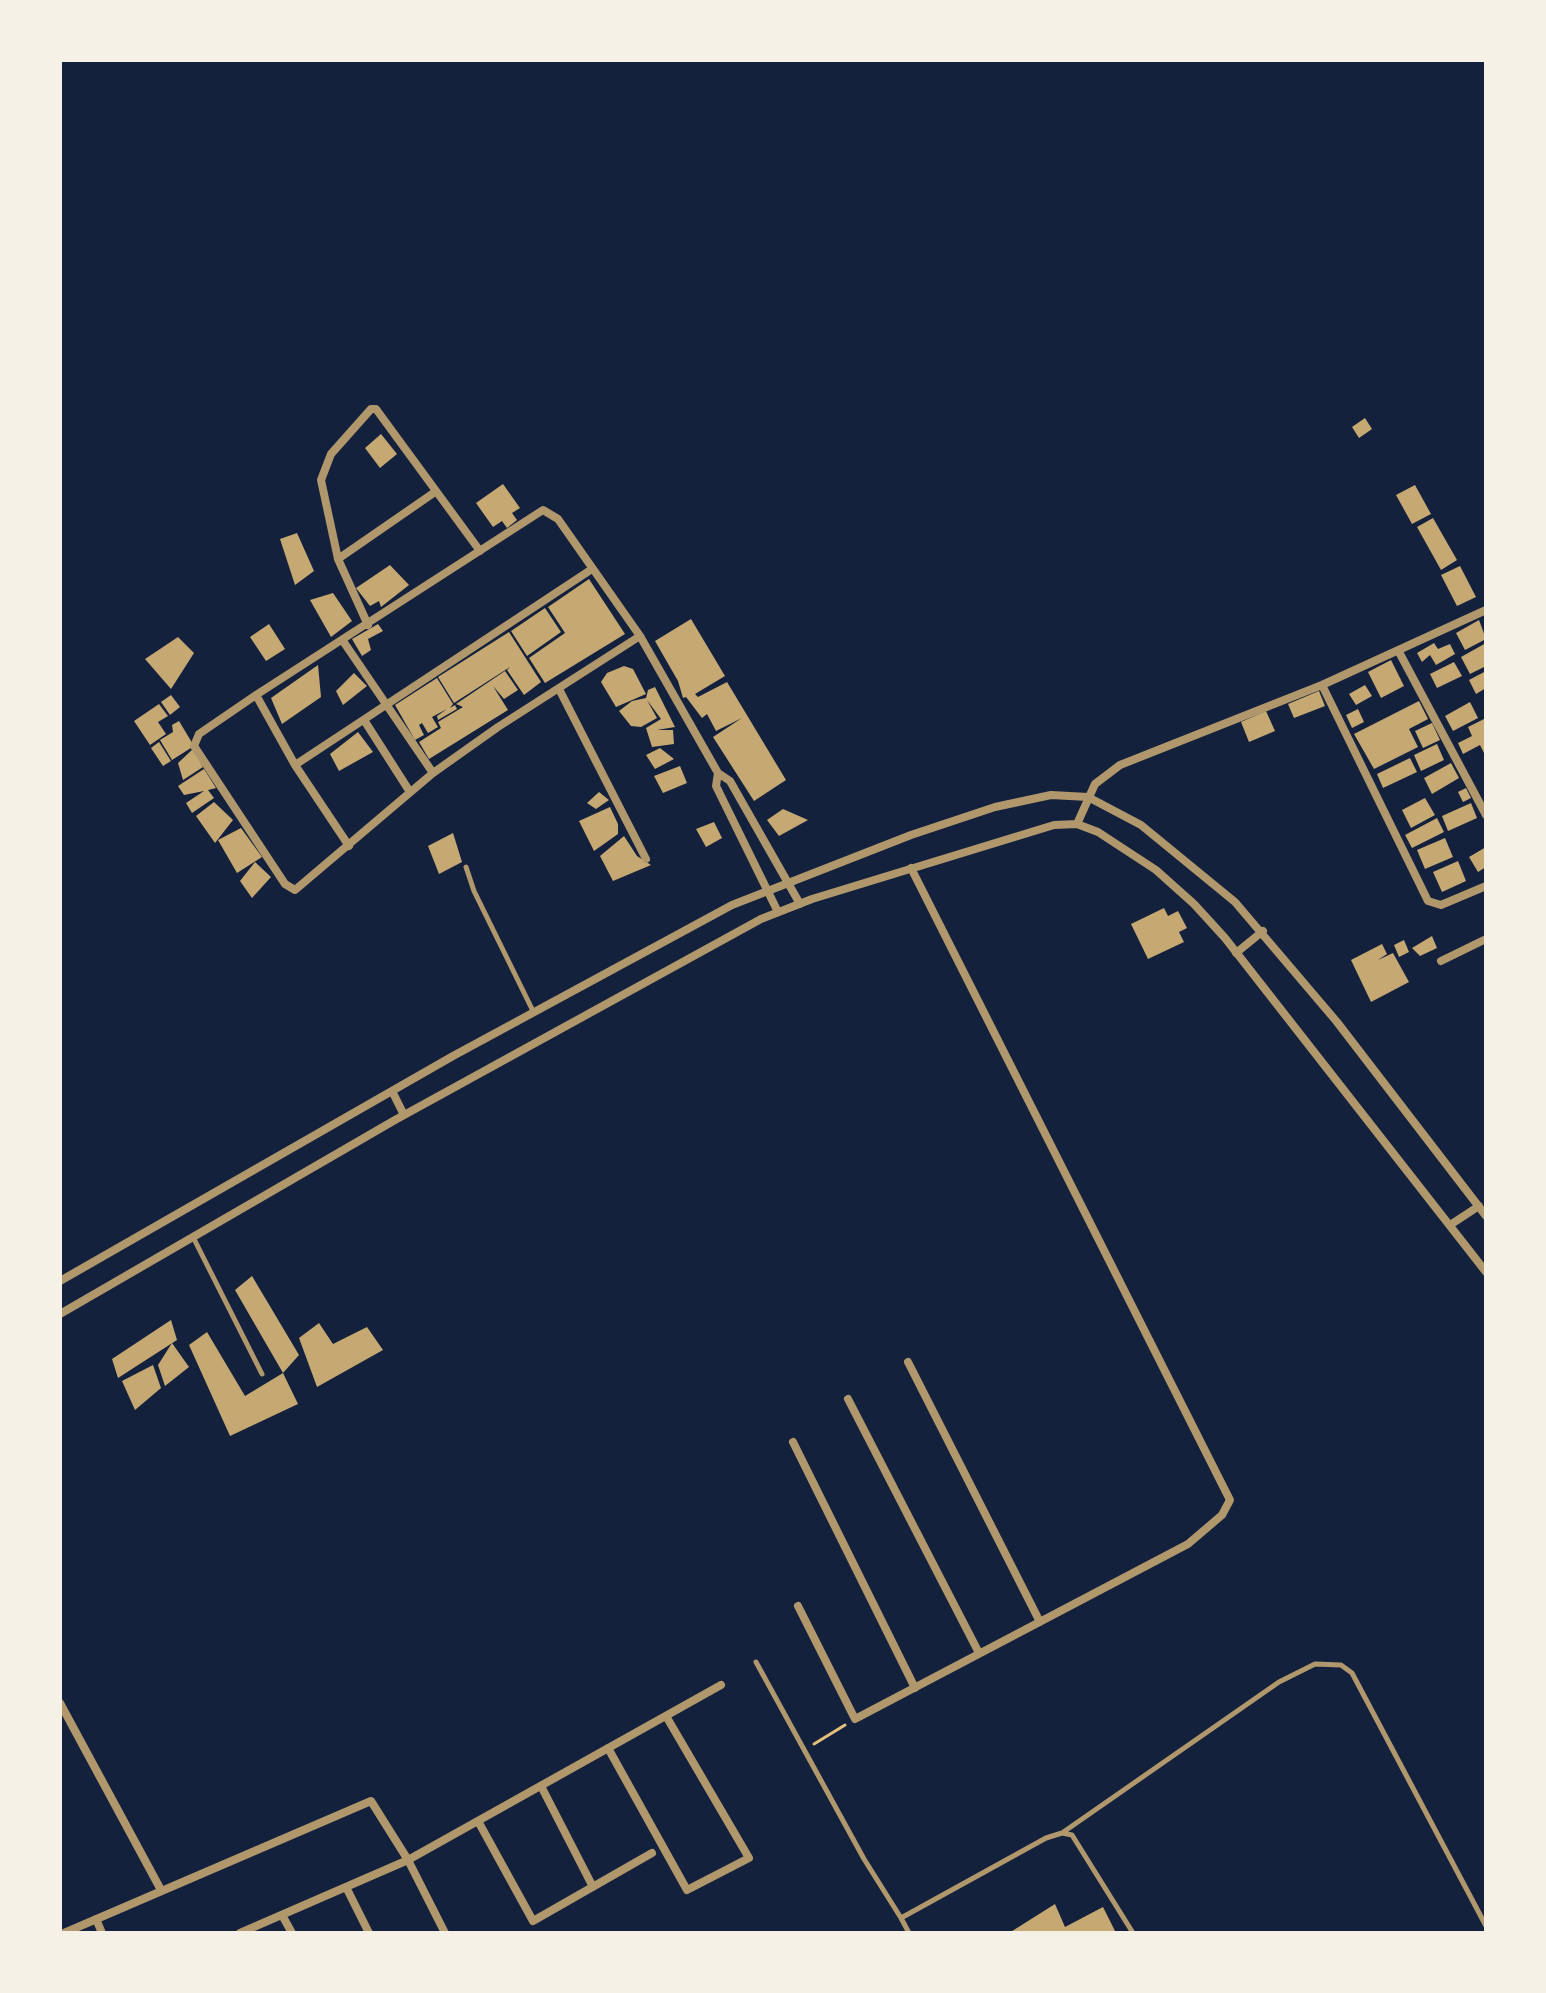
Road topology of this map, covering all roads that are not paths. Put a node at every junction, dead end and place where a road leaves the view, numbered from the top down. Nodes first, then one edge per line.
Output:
1 (435, 492) junction
2 (480, 551) junction
3 (338, 559) junction
4 (592, 569) junction
5 (1483, 611) edge
6 (1486, 624) edge
7 (368, 625) junction
8 (640, 636) junction
9 (343, 641) junction
10 (1399, 652) junction
11 (1322, 685) junction
12 (559, 689) junction
13 (256, 695) junction
14 (386, 704) junction
15 (364, 720) junction
16 (295, 765) junction
17 (433, 773) junction
18 (718, 773) junction
19 (410, 792) junction
20 (1088, 797) junction
21 (1486, 815) edge
22 (1077, 824) junction
23 (349, 846) junction
24 (646, 859) dead end
25 (466, 867) dead end
26 (911, 868) junction
27 (786, 881) junction
28 (1486, 886) edge
29 (766, 889) junction
30 (800, 904) junction
31 (778, 912) junction
32 (1263, 931) junction
33 (1486, 939) edge
34 (1236, 953) junction
35 (1441, 961) dead end
36 (534, 1012) junction
37 (393, 1093) junction
38 (404, 1115) junction
39 (1479, 1206) junction
40 (1486, 1216) edge
41 (1450, 1225) junction
42 (193, 1237) junction
43 (1486, 1272) edge
44 (60, 1281) edge
45 (60, 1314) edge
46 (908, 1362) dead end
47 (262, 1374) dead end
48 (848, 1399) dead end
49 (793, 1442) dead end
50 (798, 1606) dead end
51 (1040, 1622) junction
52 (979, 1653) junction
53 (756, 1662) dead end
54 (721, 1685) dead end
55 (915, 1688) junction
56 (60, 1703) edge
57 (666, 1716) junction
58 (608, 1748) junction
59 (541, 1786) junction
60 (478, 1821) junction
61 (1062, 1833) junction
62 (652, 1853) dead end
63 (408, 1860) junction
64 (346, 1887) junction
65 (593, 1887) junction
66 (161, 1890) junction
67 (282, 1915) junction
68 (901, 1918) junction
69 (96, 1919) junction
70 (1486, 1926) edge
71 (64, 1933) edge
72 (102, 1933) edge
73 (240, 1933) edge
74 (292, 1933) edge
75 (369, 1933) edge
76 (445, 1933) edge
77 (909, 1933) edge
78 (1133, 1933) edge

1 - 2 street
1 - 3 street
1 - 3 street
2 - 4 street
2 - 7 street
3 - 7 street
4 - 8 street
4 - 14 street
5 - 6 street
5 - 10 street
7 - 9 street
8 - 12 street
8 - 18 street
9 - 13 street
9 - 14 street
10 - 11 street
10 - 21 street
11 - 20 street
11 - 28 street
12 - 17 street
12 - 24 street
13 - 16 street
13 - 23 street
14 - 15 street
14 - 17 street
15 - 16 street
15 - 19 street
16 - 23 street
17 - 19 street
18 - 27 street
18 - 29 street
19 - 23 street
20 - 22 street
20 - 27 street
20 - 32 street
22 - 26 street
22 - 34 street
25 - 36 lane
26 - 30 street
26 - 51 street
27 - 29 street
27 - 30 street
29 - 31 street
29 - 36 street
30 - 31 street
31 - 38 street
32 - 34 street
32 - 39 street
33 - 35 street
34 - 41 street
36 - 37 street
37 - 38 street
37 - 44 street
38 - 42 street
39 - 40 street
39 - 41 street
41 - 43 street
42 - 45 street
42 - 47 lane
46 - 51 street
48 - 52 street
49 - 55 street
50 - 55 street
51 - 52 street
52 - 55 street
53 - 68 lane
54 - 57 street
56 - 66 street
57 - 58 street
57 - 58 street
58 - 59 street
59 - 60 street
59 - 65 street
60 - 63 street
60 - 65 street
61 - 68 lane
61 - 70 lane
61 - 78 lane
62 - 65 street
63 - 64 street
63 - 66 street
63 - 76 street
64 - 67 street
64 - 75 street
66 - 69 street
67 - 73 street
67 - 74 street
68 - 77 lane
69 - 71 street
69 - 72 street

